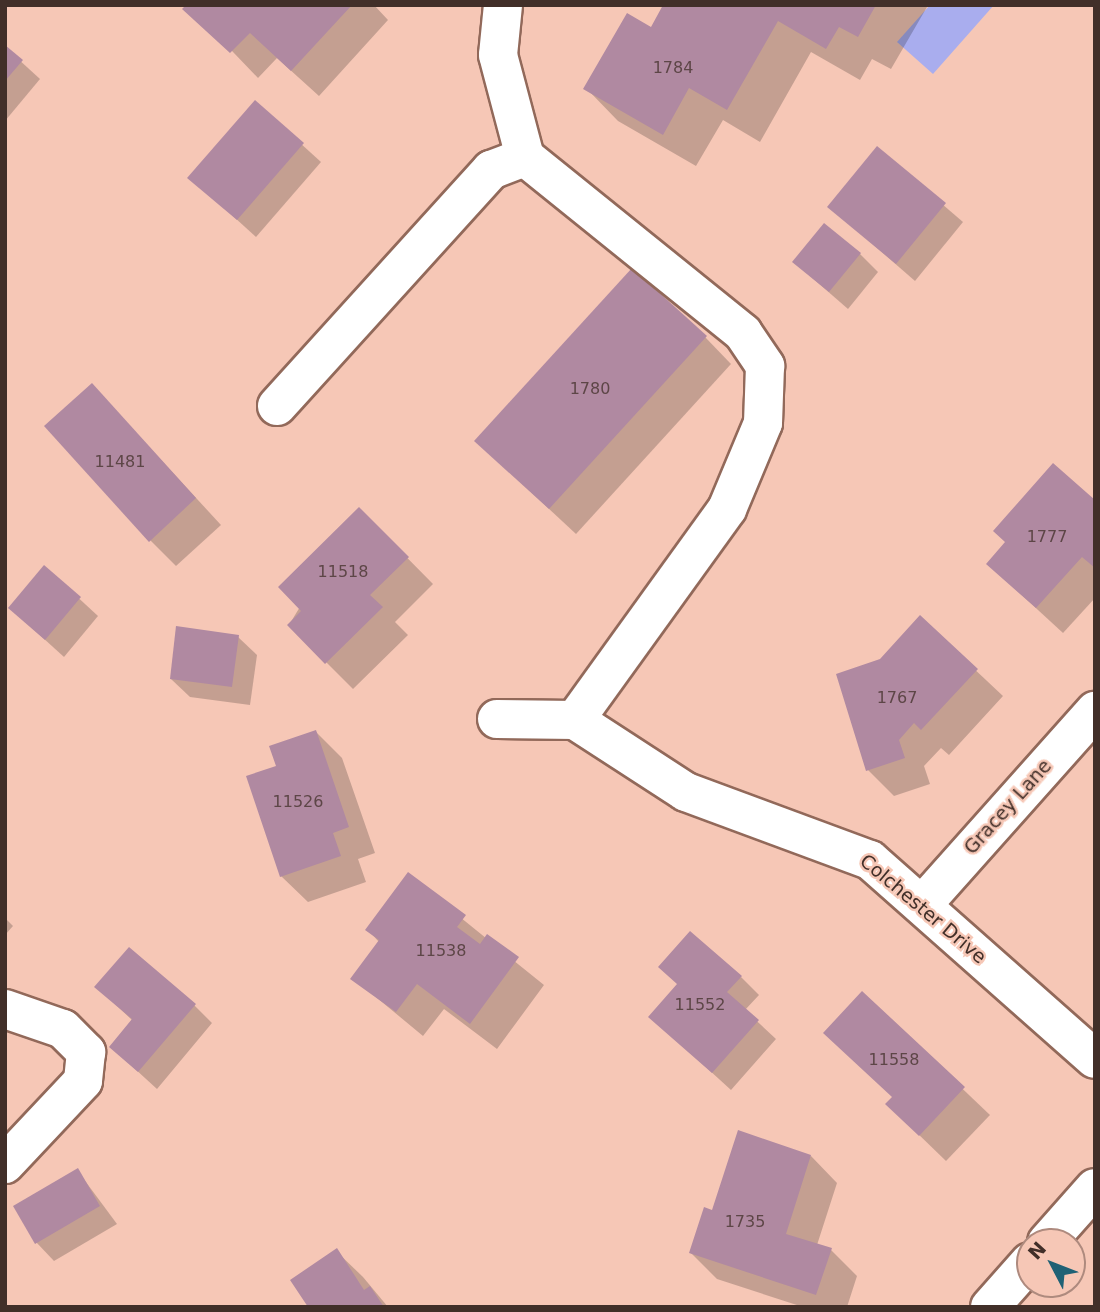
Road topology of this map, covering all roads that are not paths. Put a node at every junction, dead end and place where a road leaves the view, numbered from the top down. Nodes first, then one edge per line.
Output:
1 (503, 5) edge
2 (525, 158) junction
3 (277, 406) dead end
4 (1095, 710) edge
5 (497, 719) dead end
6 (575, 720) junction
7 (922, 904) junction
8 (5, 1009) edge
9 (1095, 1059) edge
10 (5, 1164) edge
11 (1095, 1188) edge
12 (1059, 1228) edge
13 (1016, 1278) edge
14 (990, 1307) edge

1 - 2 street
2 - 3 street
2 - 6 street
4 - 7 street, Gracey Lane
5 - 6 street
6 - 7 street, Colchester Drive
7 - 9 street, Colchester Drive
8 - 10 street
11 - 12 street
13 - 14 street

